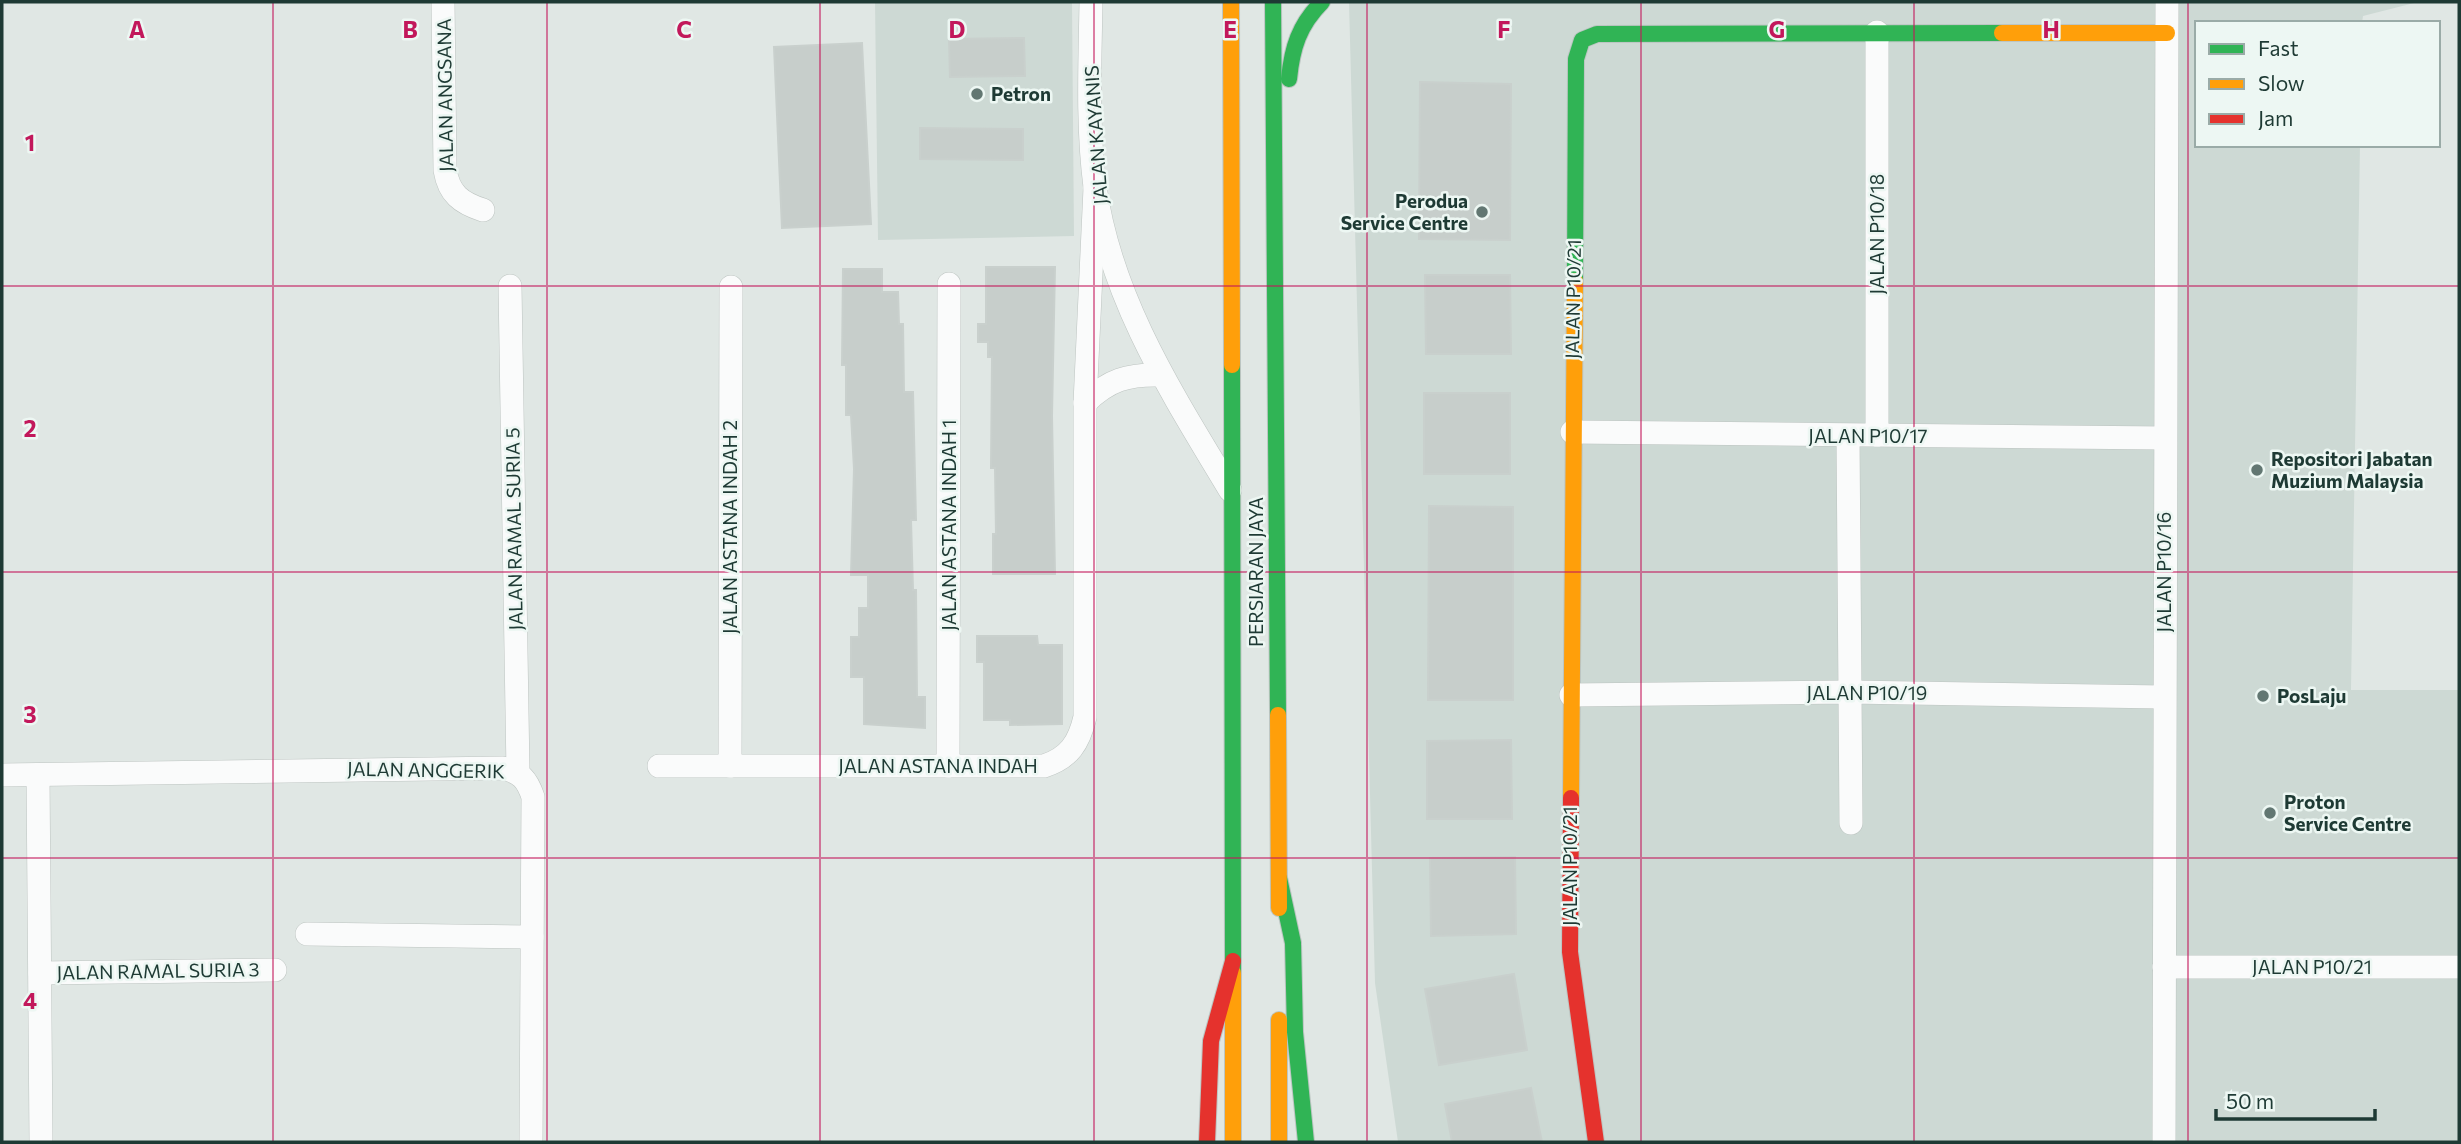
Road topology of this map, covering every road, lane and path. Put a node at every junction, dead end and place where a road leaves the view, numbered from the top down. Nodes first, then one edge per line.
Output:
1 (443, 2) edge
2 (1091, 2) edge
3 (1231, 2) edge
4 (1273, 2) edge
5 (1322, 2) edge
6 (2167, 2) edge
7 (1877, 32) junction
8 (2167, 33) junction
9 (1095, 188) junction
10 (483, 210) dead end
11 (1277, 267) junction
12 (949, 284) dead end
13 (510, 286) dead end
14 (731, 287) dead end
15 (1161, 374) junction
16 (1085, 403) junction
17 (1572, 432) junction
18 (1877, 435) junction
19 (1848, 436) junction
20 (2165, 438) junction
21 (1230, 490) junction
22 (1850, 692) junction
23 (1571, 695) junction
24 (2163, 697) junction
25 (659, 766) dead end
26 (730, 766) junction
27 (948, 766) junction
28 (518, 772) junction
29 (2, 775) edge
30 (38, 775) junction
31 (1851, 823) dead end
32 (1279, 878) junction
33 (307, 934) dead end
34 (532, 937) junction
35 (1233, 961) junction
36 (2164, 967) junction
37 (2459, 967) edge
38 (275, 970) dead end
39 (40, 973) junction
40 (41, 1142) edge
41 (531, 1142) edge
42 (1207, 1142) edge
43 (1233, 1142) edge
44 (1279, 1142) edge
45 (1306, 1142) edge
46 (1597, 1142) edge
47 (2164, 1142) edge

1 - 10 street, JALAN ANGSANA
2 - 9 street, JALAN KAYANIS
3 - 21 main road, PERSIARAN JAYA
4 - 11 main road, PERSIARAN JAYA
5 - 11 main road
6 - 8 street, JALAN P10/16
7 - 8 main road, JALAN P10/21
7 - 17 main road, JALAN P10/21
7 - 18 street, JALAN P10/18
8 - 20 street, JALAN P10/16
9 - 15 street, JALAN KAYANIS
9 - 16 street, JALAN ASTANA INDAH
11 - 32 main road, PERSIARAN JAYA
12 - 27 street, JALAN ASTANA INDAH 1
13 - 28 street, JALAN RAMAL SURIA 5
14 - 26 street, JALAN ASTANA INDAH 2
15 - 16 street
15 - 21 street, JALAN KAYANIS
16 - 27 street, JALAN ASTANA INDAH
17 - 19 street, JALAN P10/17
17 - 23 main road, JALAN P10/21
18 - 19 street, JALAN P10/17
18 - 20 street, JALAN P10/17
19 - 22 street
20 - 24 street, JALAN P10/16
21 - 35 main road, PERSIARAN JAYA
22 - 23 street, JALAN P10/19
22 - 24 street, JALAN P10/19
22 - 31 street
23 - 46 main road, JALAN P10/21
24 - 36 street, JALAN P10/16
25 - 26 street, JALAN ASTANA INDAH
26 - 27 street, JALAN ASTANA INDAH
28 - 30 street, JALAN ANGGERIK
28 - 34 street, JALAN ANGGERIK
29 - 30 street, JALAN ANGGERIK
30 - 39 street
32 - 44 main road, PERSIARAN JAYA
32 - 45 main road
33 - 34 street
34 - 41 street, JALAN ANGGERIK
35 - 42 main road
35 - 43 main road, PERSIARAN JAYA
36 - 37 street, JALAN P10/21
36 - 47 street, JALAN P10/16
38 - 39 street, JALAN RAMAL SURIA 3
39 - 40 street

